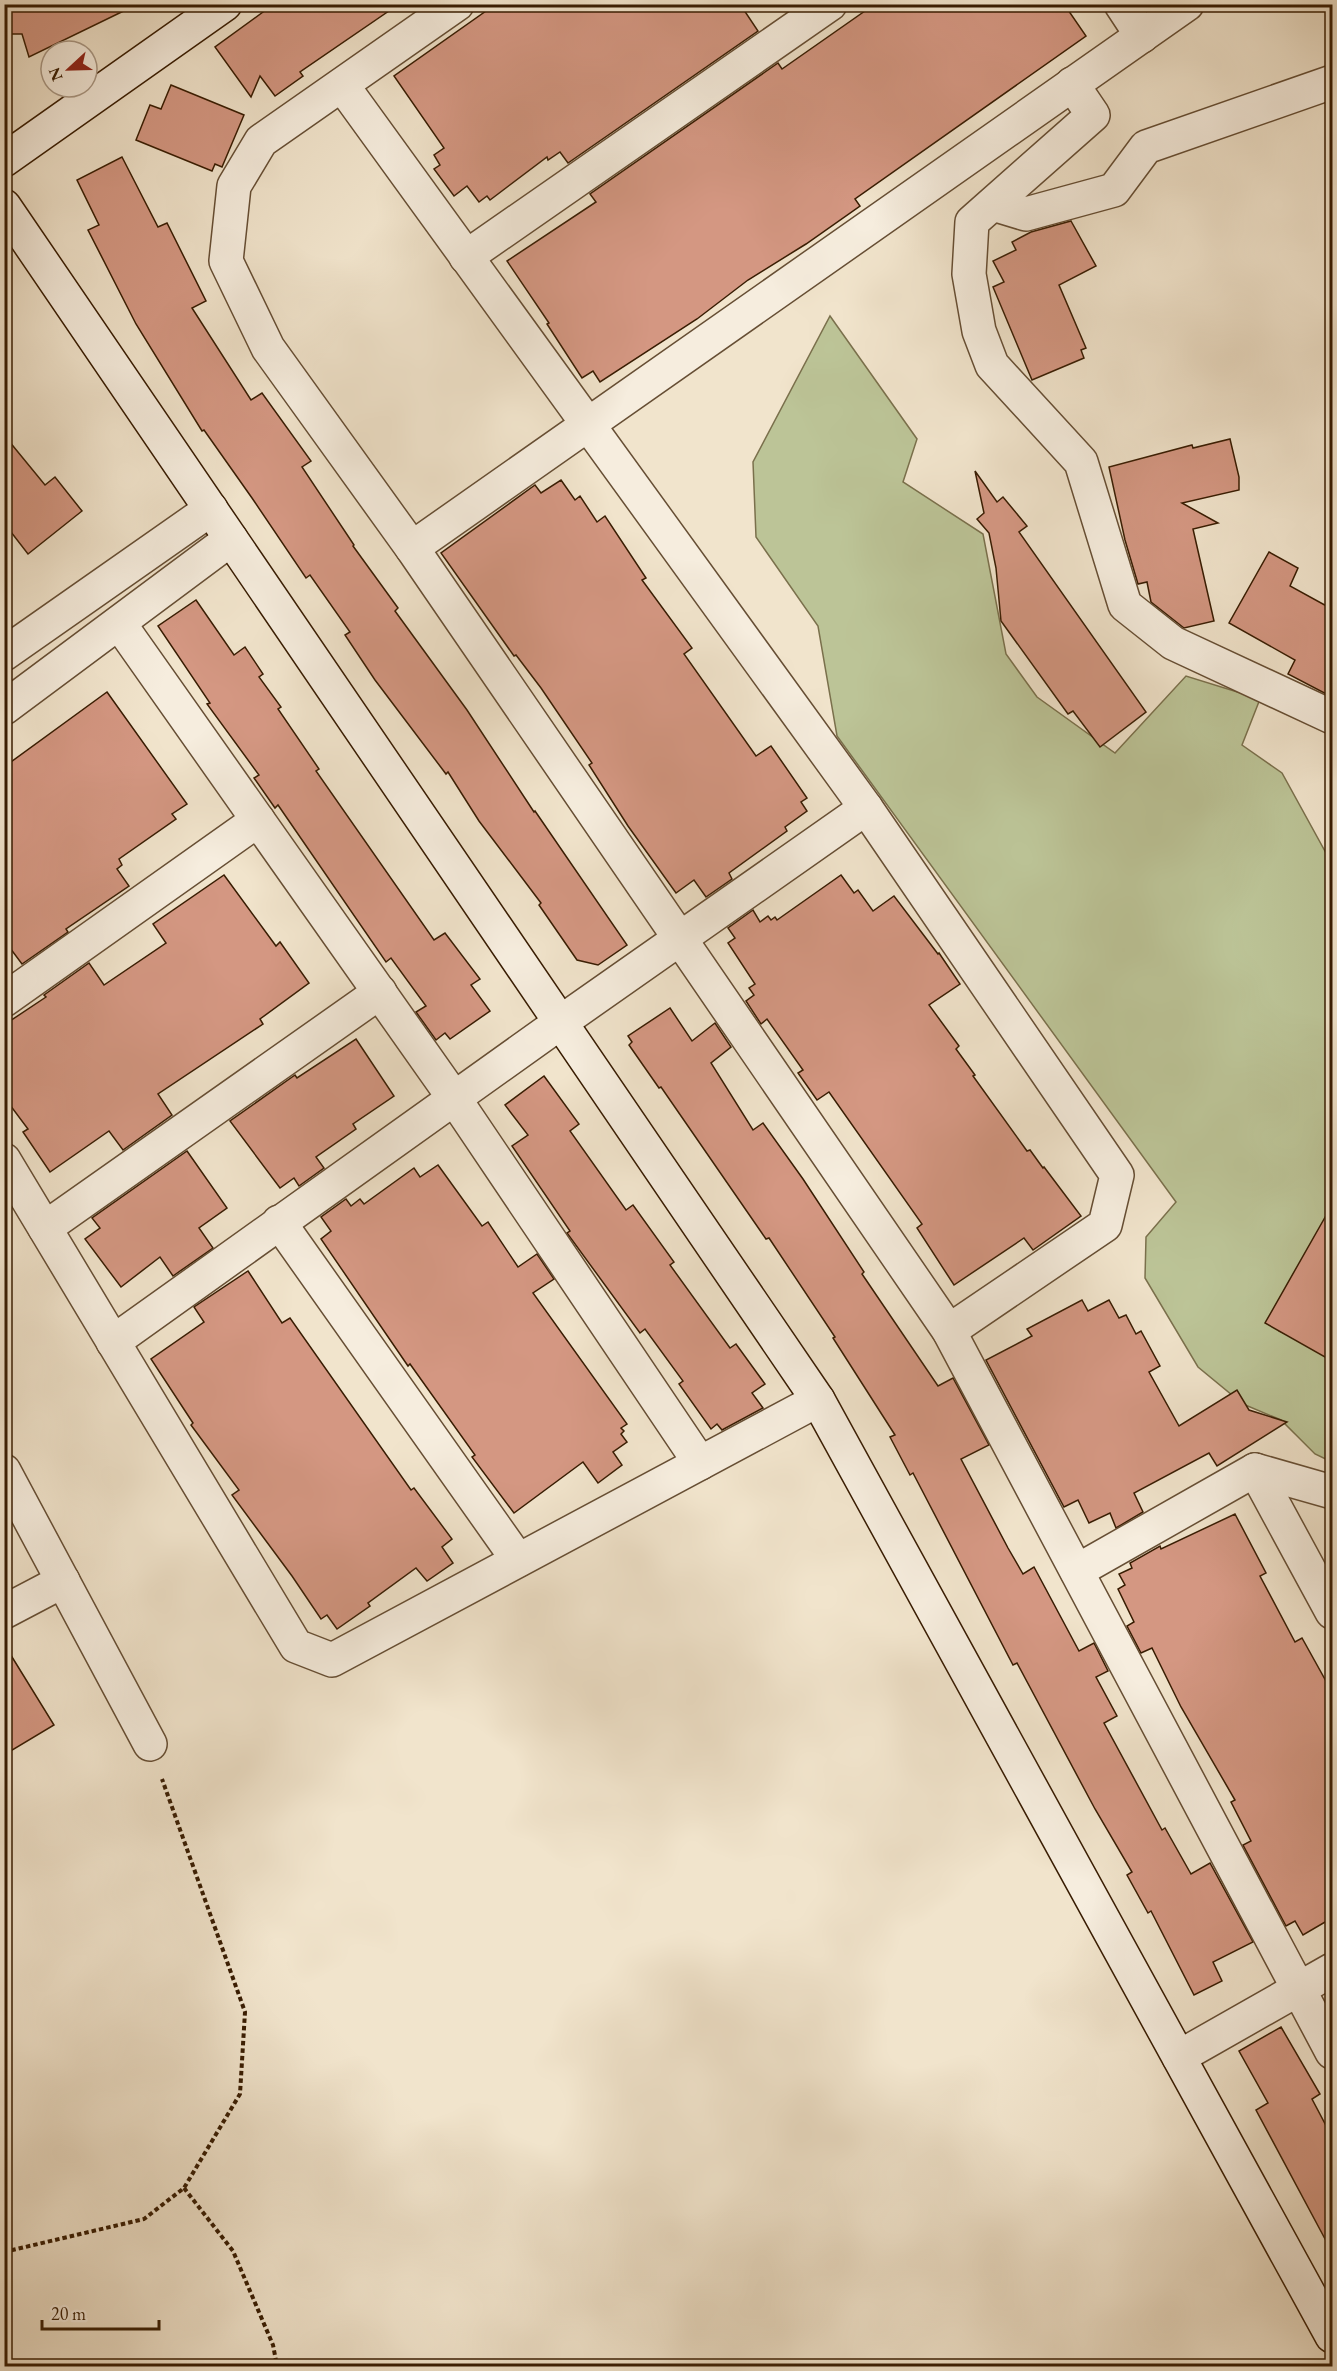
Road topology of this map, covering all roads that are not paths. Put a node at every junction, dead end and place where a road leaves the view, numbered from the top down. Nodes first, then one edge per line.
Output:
1 (225, 4) edge
2 (457, 4) edge
3 (830, 4) edge
4 (1121, 4) edge
5 (1187, 4) edge
6 (1142, 36) junction
7 (1332, 82) edge
8 (1072, 84) junction
9 (342, 85) junction
10 (4, 160) edge
11 (993, 204) junction
12 (4, 206) edge
13 (466, 257) junction
14 (588, 423) junction
15 (211, 509) junction
16 (231, 539) junction
17 (412, 548) junction
18 (119, 623) junction
19 (4, 654) edge
20 (4, 708) edge
21 (1332, 717) edge
22 (866, 808) junction
23 (258, 820) junction
24 (680, 938) junction
25 (380, 992) junction
26 (4, 1000) edge
27 (561, 1022) junction
28 (454, 1098) junction
29 (4, 1160) edge
30 (279, 1222) junction
31 (45, 1228) junction
32 (949, 1330) junction
33 (113, 1342) junction
34 (818, 1400) junction
35 (700, 1463) junction
36 (1255, 1470) junction
37 (4, 1471) edge
38 (1332, 1492) edge
39 (518, 1560) junction
40 (1077, 1571) junction
41 (63, 1581) junction
42 (4, 1612) edge
43 (1332, 1612) edge
44 (150, 1744) road end
45 (1332, 1970) edge
46 (1299, 1989) junction
47 (1332, 2052) edge
48 (1179, 2056) junction
49 (1332, 2336) edge

1 - 10 street
2 - 9 street
3 - 13 street
4 - 6 street
5 - 6 street
6 - 8 street
7 - 11 street
8 - 11 street
8 - 14 street
9 - 13 street
9 - 17 street
11 - 21 street
12 - 15 street
13 - 14 street
14 - 17 street
14 - 22 street
15 - 16 street
15 - 19 street
16 - 18 street
16 - 27 street
17 - 24 street
18 - 20 street
18 - 23 street
22 - 24 street
22 - 32 street
23 - 25 street
23 - 26 street
24 - 27 street
24 - 32 street
25 - 28 street
25 - 31 street
27 - 28 street
27 - 34 street
28 - 30 street
28 - 35 street
29 - 31 street
30 - 33 street
30 - 39 street
31 - 33 street
32 - 40 street
33 - 39 street
34 - 35 street
34 - 48 street
35 - 39 street
36 - 38 street
36 - 40 street
36 - 43 street
37 - 41 street
40 - 46 street
41 - 42 street
41 - 44 street
45 - 46 street
46 - 47 street
46 - 48 street
48 - 49 street

